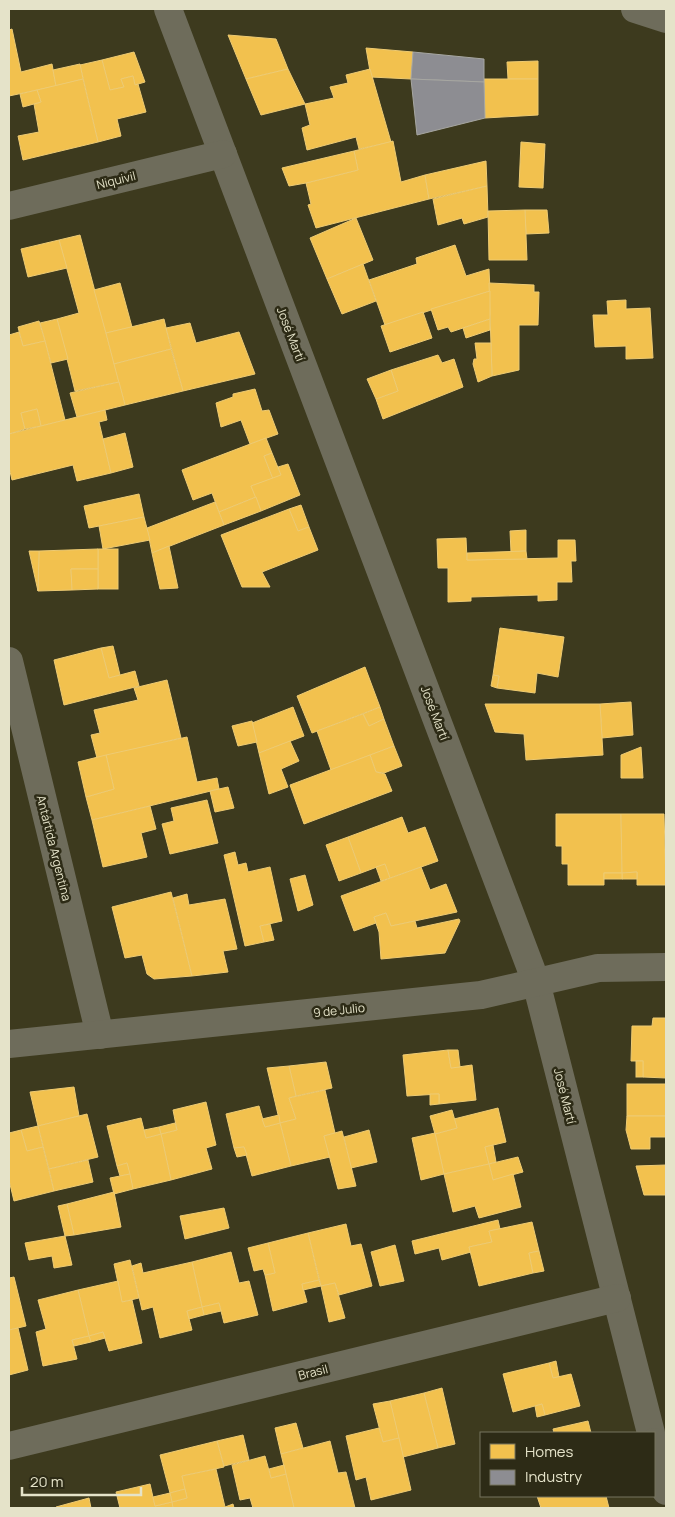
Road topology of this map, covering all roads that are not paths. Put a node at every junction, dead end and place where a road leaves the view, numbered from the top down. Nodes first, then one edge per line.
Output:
1 (168, 9) edge
2 (635, 9) edge
3 (666, 19) edge
4 (223, 154) junction
5 (9, 206) edge
6 (9, 661) edge
7 (666, 967) edge
8 (536, 982) junction
9 (100, 1035) junction
10 (9, 1044) edge
11 (617, 1298) junction
12 (652, 1432) edge
13 (9, 1446) edge
14 (655, 1446) edge
15 (666, 1491) edge

1 - 4 street, José Martí
2 - 3 street
4 - 5 street, Niquivil
4 - 8 street, José Martí
6 - 9 street, Antártida Argentina
7 - 8 street, 9 de Julio
8 - 9 street, 9 de Julio
8 - 11 street, José Martí
9 - 10 street, 9 de Julio
11 - 12 street, José Martí
11 - 13 street, Brasil
14 - 15 street

